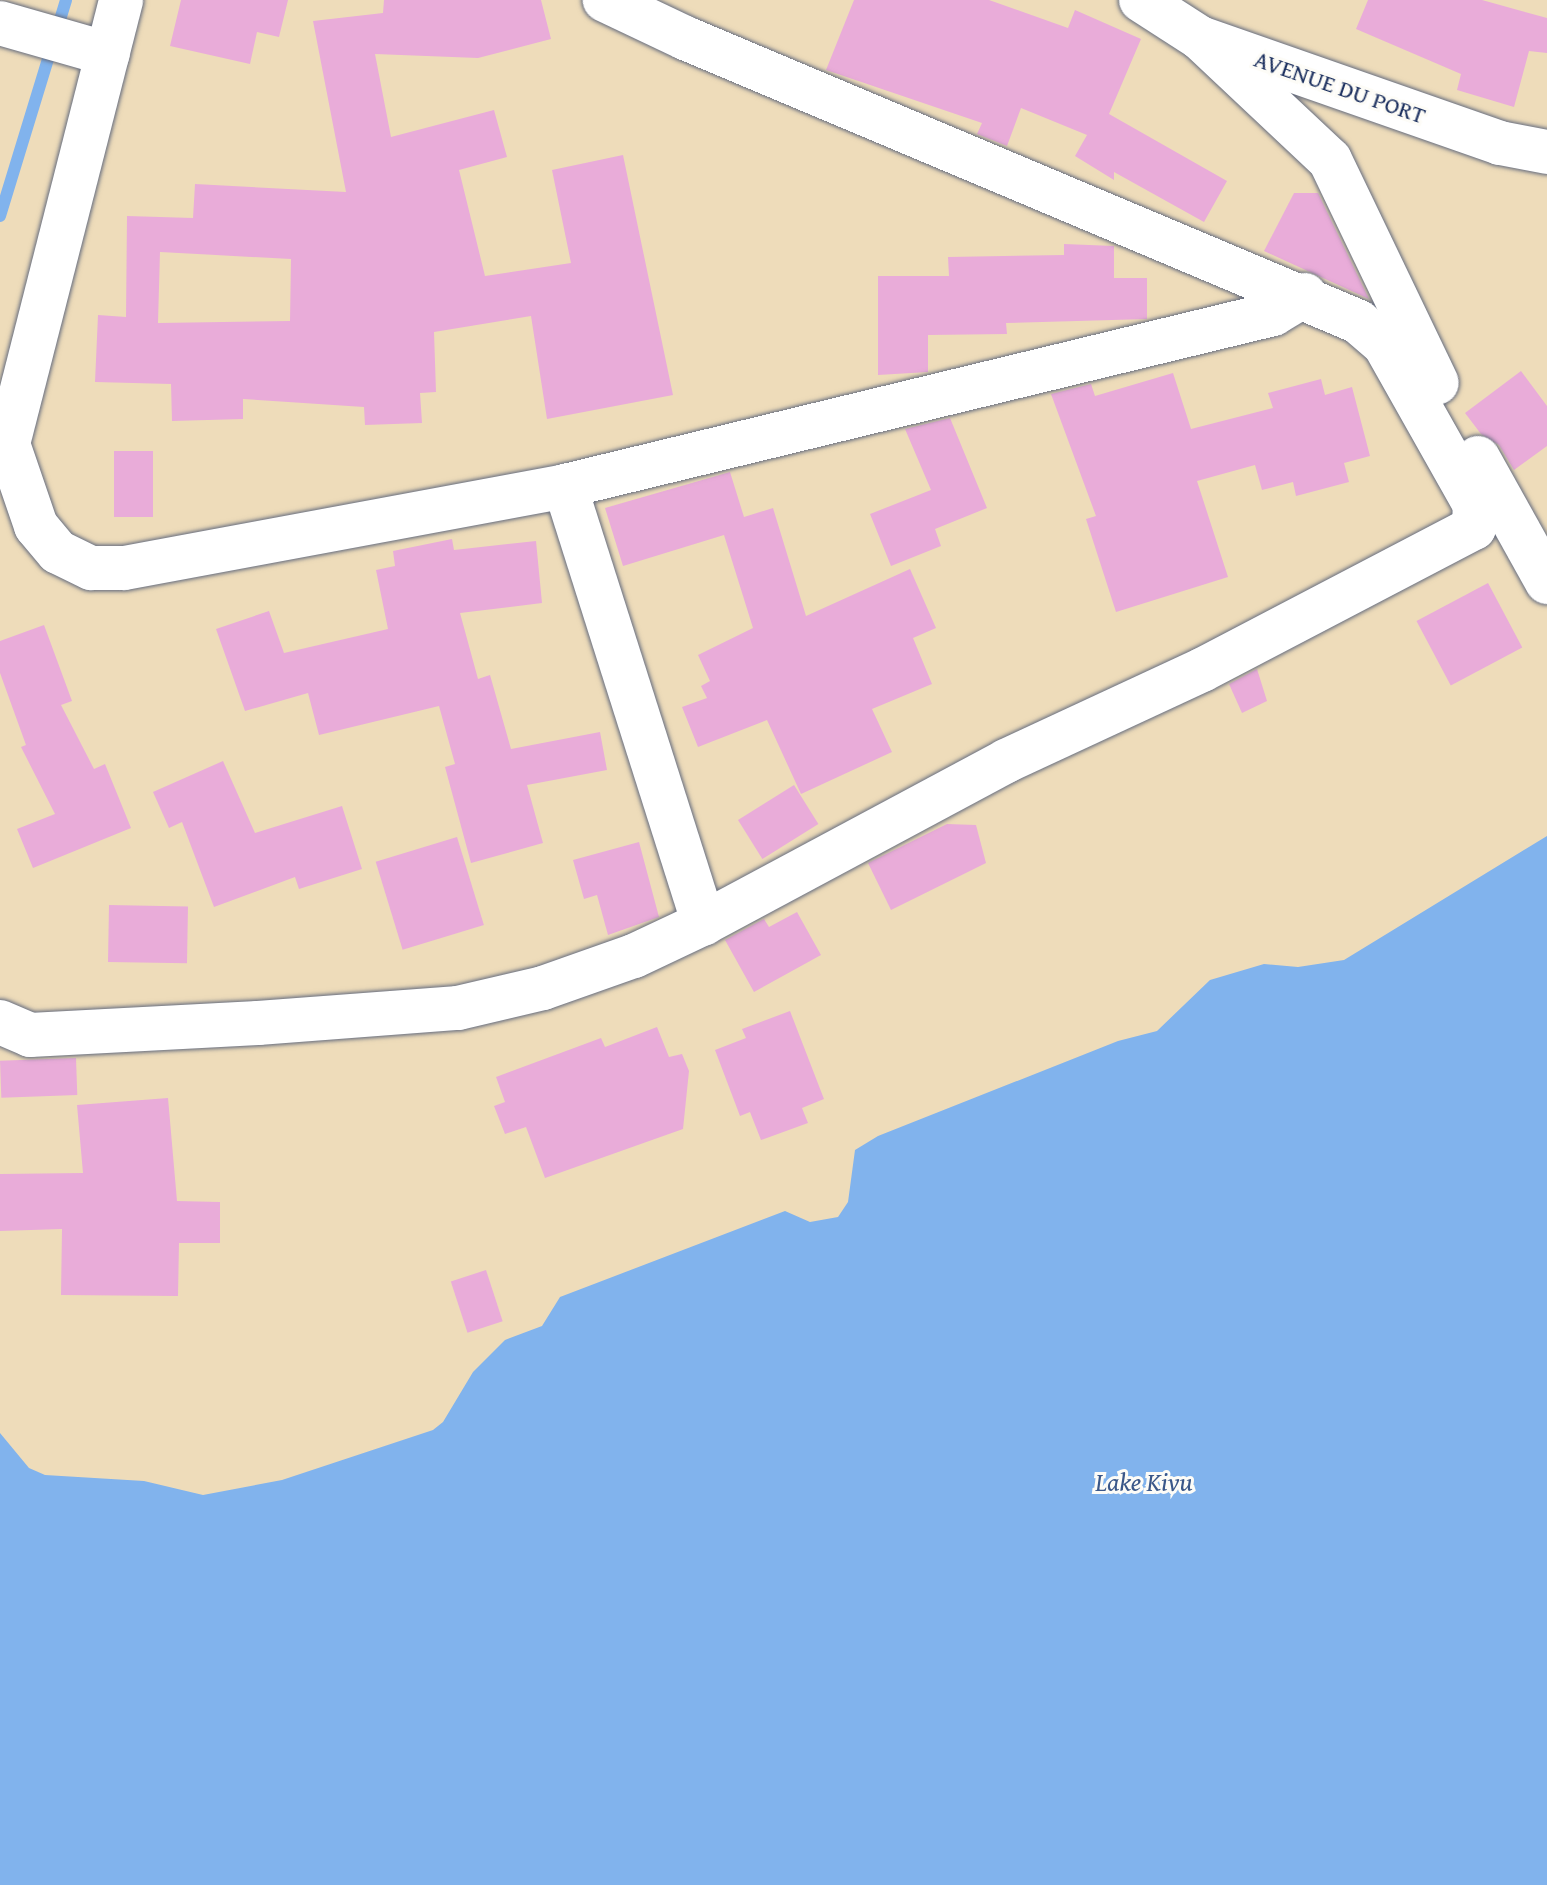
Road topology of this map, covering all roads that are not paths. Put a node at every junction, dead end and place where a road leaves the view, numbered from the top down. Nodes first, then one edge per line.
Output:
1 (121, 0) edge
2 (605, 0) edge
3 (1141, 0) edge
4 (0, 23) edge
5 (1200, 38) junction
6 (108, 54) junction
7 (1547, 152) edge
8 (1305, 295) junction
9 (4, 449) edge
10 (565, 486) junction
11 (1547, 582) edge
12 (704, 923) junction
13 (0, 1022) edge

1 - 6 street
2 - 8 street
3 - 5 street, AVENUE DU PORT
4 - 6 street
5 - 7 street, AVENUE DU PORT
5 - 11 street
6 - 9 street
8 - 10 street
8 - 12 street
9 - 10 street
10 - 12 street
12 - 13 street

